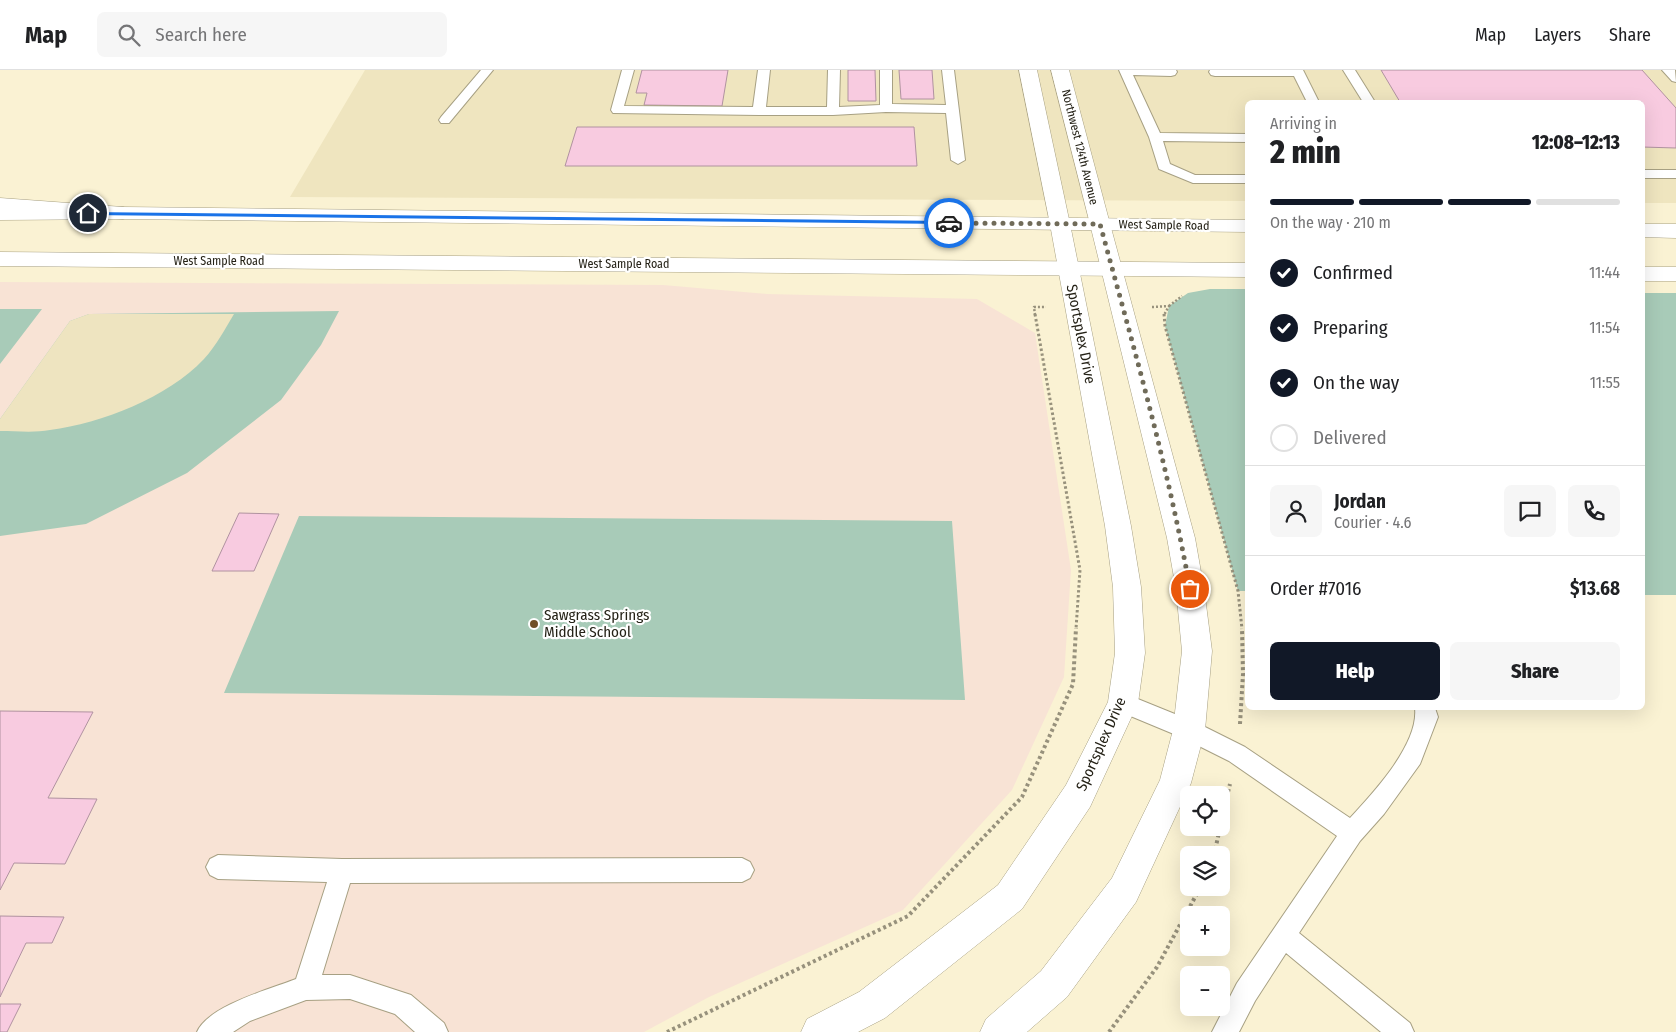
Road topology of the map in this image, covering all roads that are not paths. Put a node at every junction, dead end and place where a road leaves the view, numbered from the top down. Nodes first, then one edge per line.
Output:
1 (487, 70) edge
2 (628, 70) edge
3 (764, 70) edge
4 (834, 70) edge
5 (886, 70) edge
6 (948, 70) edge
7 (1028, 70) edge
8 (1060, 70) edge
9 (1349, 70) edge
10 (1668, 70) edge
11 (1126, 71) edge
12 (1297, 71) edge
13 (1171, 72) dead end
14 (1215, 72) dead end
15 (1676, 78) edge
16 (1312, 100) edge
17 (1368, 100) edge
18 (886, 108) junction
19 (952, 109) junction
20 (759, 111) junction
21 (833, 111) junction
22 (445, 120) dead end
23 (1155, 137) junction
24 (1245, 138) edge
25 (958, 160) dead end
26 (1645, 174) edge
27 (1676, 174) edge
28 (1239, 176) edge
29 (0, 204) edge
30 (123, 213) junction
31 (0, 214) edge
32 (1060, 224) junction
33 (1100, 224) junction
34 (1245, 226) edge
35 (1645, 230) edge
36 (1676, 230) edge
37 (0, 259) edge
38 (1068, 268) junction
39 (1112, 268) junction
40 (1245, 270) edge
41 (1645, 274) edge
42 (1676, 274) edge
43 (1124, 703) junction
44 (1425, 710) edge
45 (1189, 730) junction
46 (1352, 834) junction
47 (218, 866) dead end
48 (742, 870) dead end
49 (342, 871) junction
50 (1284, 936) junction
51 (306, 988) junction
52 (210, 1032) edge
53 (435, 1032) edge
54 (820, 1032) edge
55 (999, 1032) edge
56 (1225, 1032) edge
57 (1401, 1032) edge

1 - 22 lane
2 - 20 lane
3 - 20 lane
4 - 21 lane
5 - 18 lane
6 - 19 lane
7 - 32 main road
8 - 33 main road, Northwest 124th Avenue
9 - 17 lane
10 - 15 lane
11 - 13 lane
11 - 23 lane
12 - 14 lane
12 - 16 lane
18 - 19 lane
18 - 21 lane
19 - 25 lane
20 - 21 lane
23 - 24 lane
23 - 28 lane
26 - 27 lane
29 - 30 main road
30 - 31 main road, West Sample Road
30 - 32 main road, West Sample Road
32 - 33 main road, West Sample Road
32 - 38 main road, Sportsplex Drive
33 - 34 main road, West Sample Road
33 - 39 main road
35 - 36 main road
37 - 38 main road, West Sample Road
38 - 39 main road, West Sample Road
38 - 43 main road, Sportsplex Drive
39 - 40 main road, West Sample Road
39 - 45 main road
41 - 42 main road
43 - 45 lane
43 - 54 main road, Sportsplex Drive
44 - 46 lane
45 - 46 lane
45 - 55 main road
46 - 50 lane
47 - 49 lane
48 - 49 lane
49 - 51 lane
50 - 56 lane
50 - 57 lane
51 - 52 lane
51 - 53 lane

